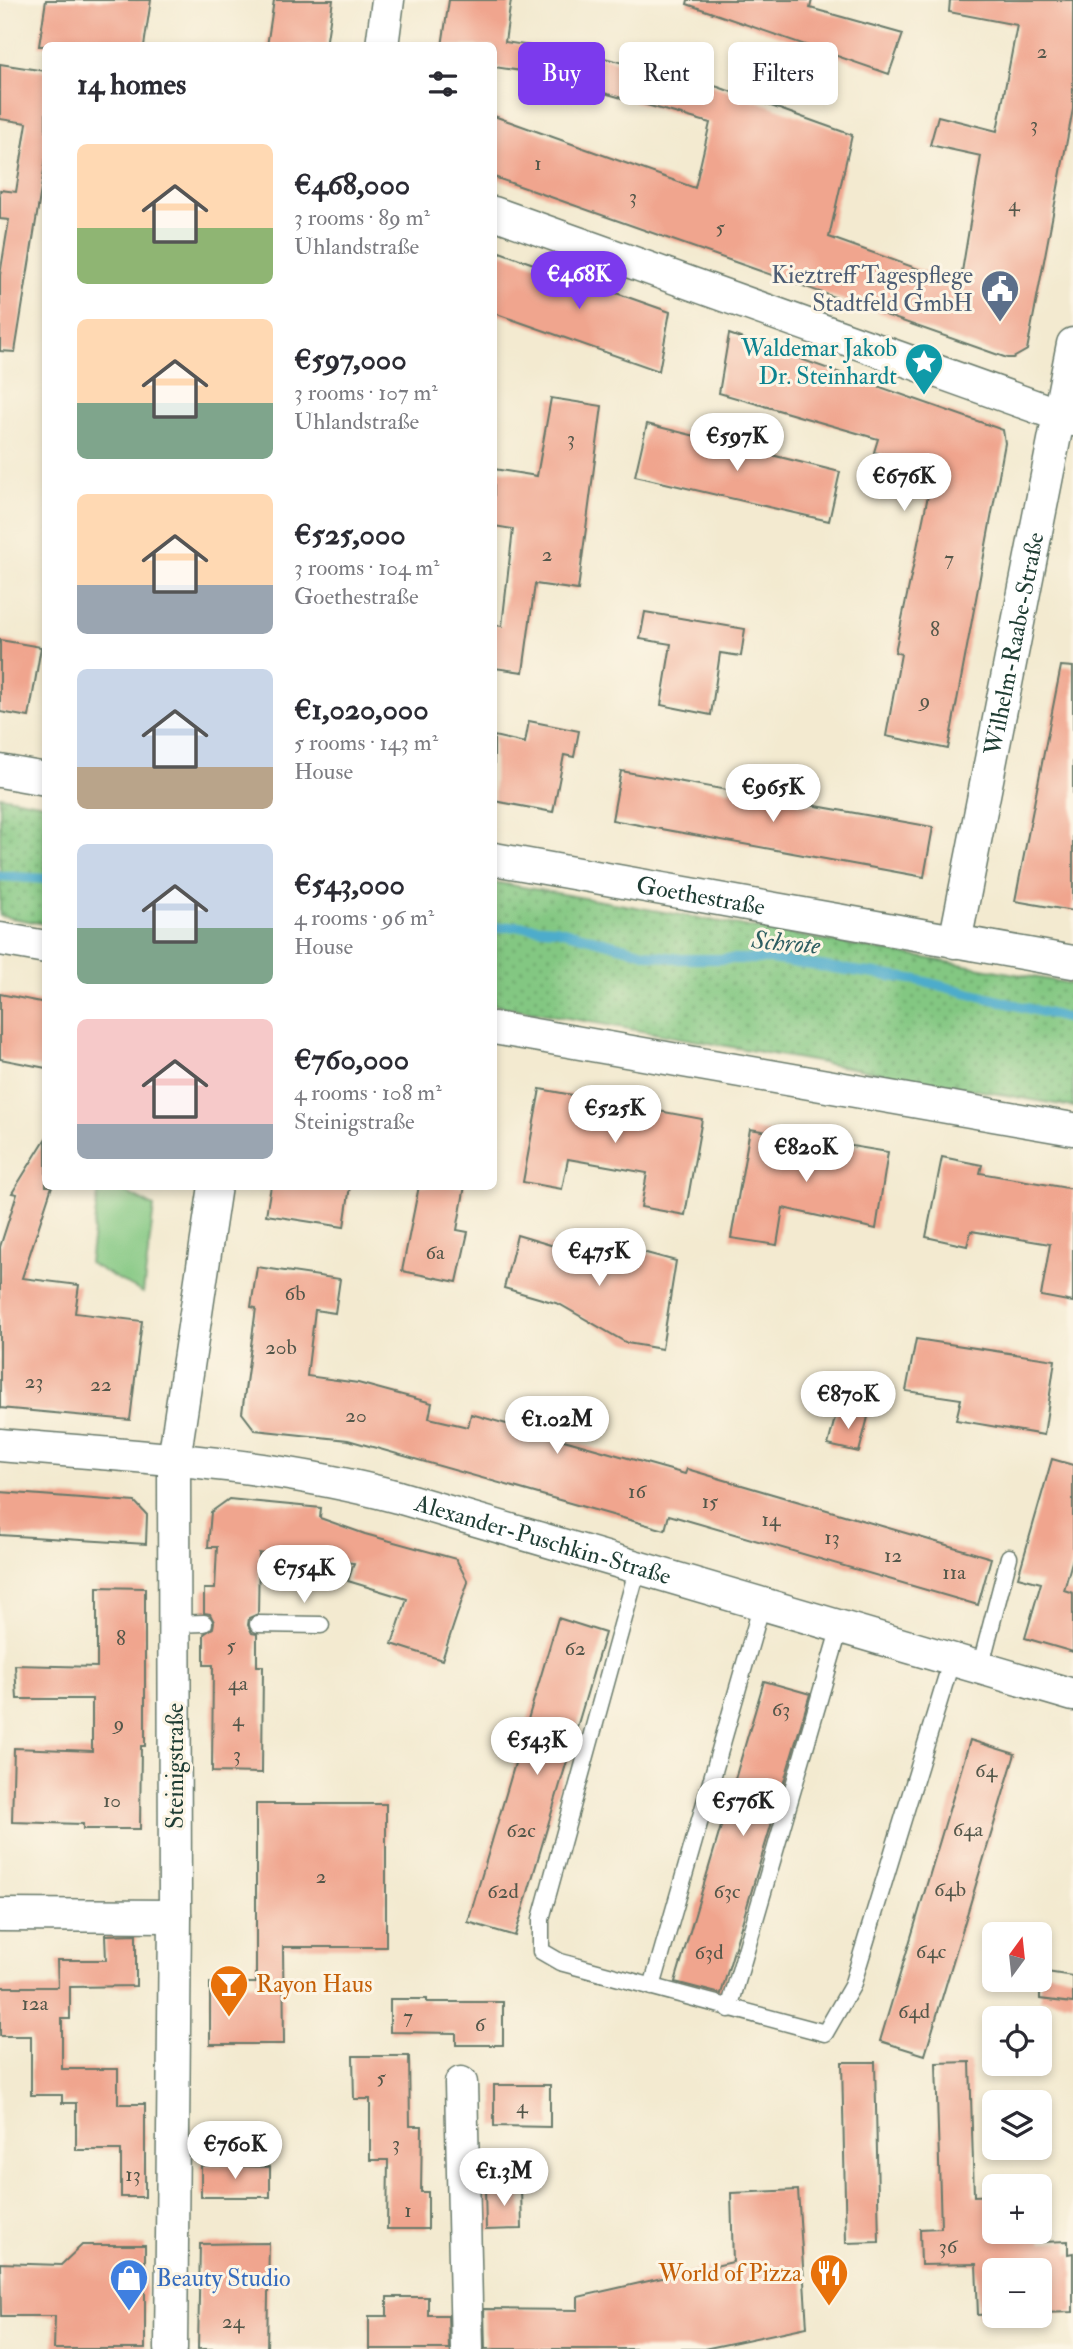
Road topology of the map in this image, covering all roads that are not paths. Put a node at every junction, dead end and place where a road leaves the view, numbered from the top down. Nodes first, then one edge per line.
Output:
1 (388, 0) edge
2 (383, 42) edge
3 (497, 214) edge
4 (1073, 344) edge
5 (1066, 417) edge
6 (0, 771) edge
7 (42, 778) edge
8 (497, 860) edge
9 (0, 939) edge
10 (955, 942) junction
11 (42, 946) edge
12 (1073, 962) edge
13 (497, 1029) edge
14 (1073, 1129) edge
15 (214, 1190) edge
16 (0, 1445) edge
17 (174, 1460) junction
18 (1009, 1557) dead end
19 (638, 1567) junction
20 (762, 1604) junction
21 (258, 1624) dead end
22 (321, 1625) dead end
23 (840, 1627) junction
24 (966, 1664) junction
25 (1073, 1695) edge
26 (0, 1915) edge
27 (175, 1916) junction
28 (652, 1987) junction
29 (729, 2009) junction
30 (461, 2083) dead end
31 (171, 2349) edge
32 (467, 2349) edge

1 - 2 street
3 - 5 street
4 - 5 street, Wilhelm-Raabe-Straße
5 - 10 street, Wilhelm-Raabe-Straße
6 - 7 street
8 - 10 street, Goethestraße
9 - 11 street
10 - 12 street, Goethestraße
13 - 14 street
15 - 17 street, Steinigstraße
16 - 17 street, Alexander-Puschkin-Straße
17 - 19 street, Alexander-Puschkin-Straße
17 - 27 street, Steinigstraße
18 - 24 lane
19 - 20 street, Alexander-Puschkin-Straße
19 - 28 lane
20 - 23 street, Alexander-Puschkin-Straße
20 - 28 lane
21 - 22 lane
23 - 24 street, Alexander-Puschkin-Straße
23 - 29 lane
24 - 25 street, Alexander-Puschkin-Straße
24 - 29 lane
26 - 27 street
27 - 31 street, Steinigstraße
28 - 29 lane
30 - 32 street

